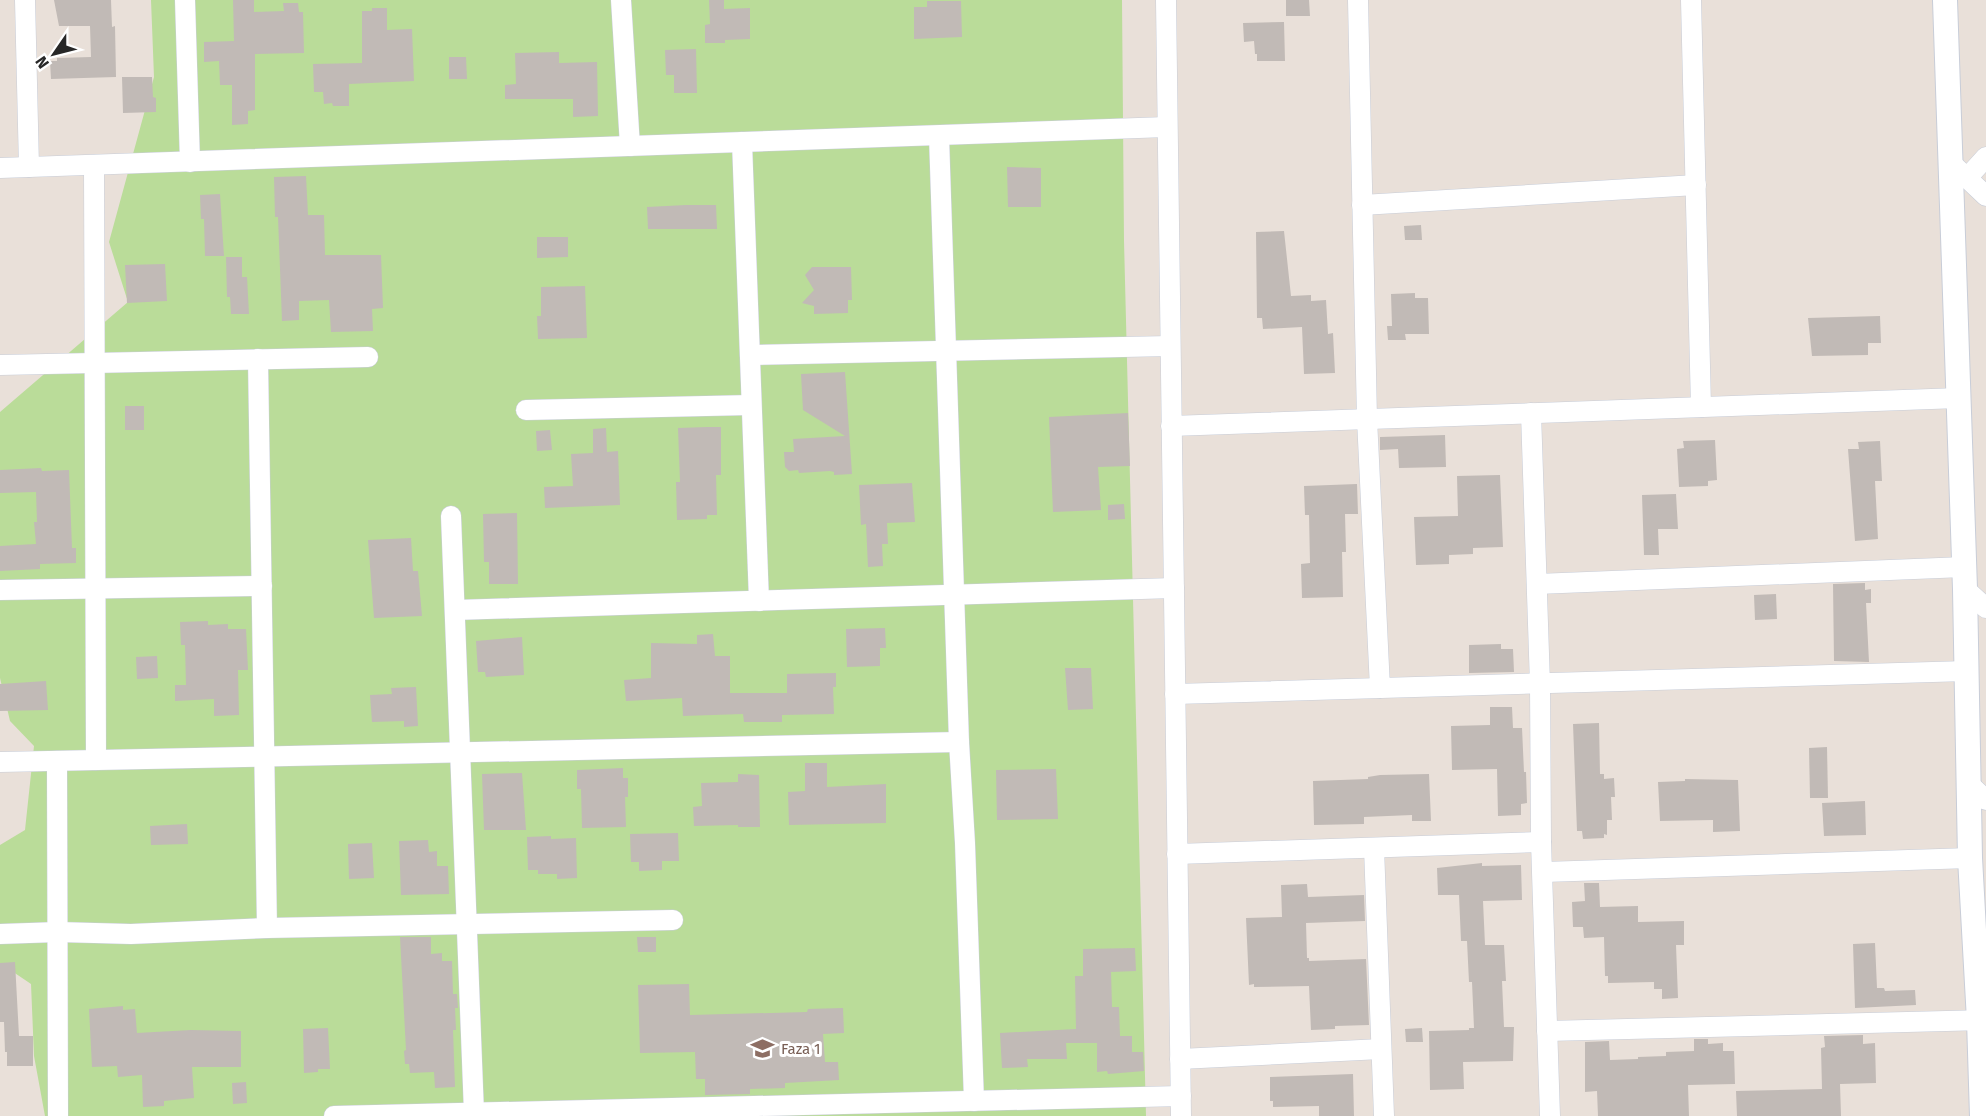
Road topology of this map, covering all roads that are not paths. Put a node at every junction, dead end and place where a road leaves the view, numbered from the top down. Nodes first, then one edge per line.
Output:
1 (25, 0) edge
2 (185, 0) edge
3 (621, 0) edge
4 (1166, 0) edge
5 (1358, 0) edge
6 (1691, 0) edge
7 (1946, 0) edge
8 (1167, 128) junction
9 (939, 136) junction
10 (742, 142) junction
11 (630, 146) junction
12 (1986, 158) edge
13 (190, 162) junction
14 (94, 165) junction
15 (29, 167) junction
16 (0, 168) edge
17 (1959, 170) junction
18 (1695, 185) junction
19 (1986, 196) edge
20 (1362, 205) junction
21 (1170, 346) junction
22 (946, 351) junction
23 (750, 355) junction
24 (368, 357) dead end
25 (258, 359) junction
26 (94, 364) junction
27 (0, 365) edge
28 (1959, 398) junction
29 (751, 405) junction
30 (1701, 407) junction
31 (526, 410) dead end
32 (1531, 413) junction
33 (1367, 419) junction
34 (1172, 426) junction
35 (451, 516) dead end
36 (1965, 578) junction
37 (1537, 584) junction
38 (262, 586) junction
39 (95, 588) junction
40 (1174, 588) junction
41 (0, 590) edge
42 (955, 595) junction
43 (759, 601) junction
44 (1986, 608) edge
45 (455, 610) junction
46 (1967, 671) junction
47 (1540, 684) junction
48 (1380, 688) junction
49 (1175, 694) junction
50 (959, 742) junction
51 (460, 753) junction
52 (264, 757) junction
53 (96, 760) junction
54 (57, 761) junction
55 (0, 762) edge
56 (1968, 783) junction
57 (1986, 800) edge
58 (1541, 842) junction
59 (1374, 848) junction
60 (1177, 854) junction
61 (1970, 858) junction
62 (1544, 872) junction
63 (673, 920) dead end
64 (467, 924) junction
65 (267, 928) junction
66 (58, 932) junction
67 (0, 934) edge
68 (1983, 1020) edge
69 (1547, 1031) junction
70 (1381, 1050) junction
71 (1180, 1059) junction
72 (1181, 1096) junction
73 (974, 1101) junction
74 (686, 1112) edge
75 (474, 1113) junction
76 (58, 1116) edge
77 (334, 1116) edge
78 (1181, 1116) edge
79 (1384, 1116) edge
80 (1550, 1116) edge
81 (1982, 1116) edge

1 - 15 street
2 - 13 street
3 - 11 street
4 - 8 street
5 - 20 street
6 - 18 street
7 - 17 street
8 - 9 street
8 - 21 street
9 - 10 street
9 - 22 street
10 - 11 street
10 - 23 street
11 - 13 street
12 - 17 street
13 - 14 street
14 - 15 street
14 - 26 street
15 - 16 street
17 - 19 street
17 - 28 street
18 - 20 street
18 - 30 street
20 - 33 street
21 - 22 street
21 - 34 street
22 - 23 street
22 - 42 street
23 - 29 street
24 - 25 street
25 - 26 street
25 - 38 street
26 - 27 street
26 - 39 street
28 - 30 street
28 - 36 street
29 - 31 street
29 - 43 street
30 - 32 street
32 - 33 street
32 - 37 street
33 - 34 street
33 - 48 street
34 - 40 street
35 - 45 street
36 - 37 street
36 - 44 street
36 - 46 street
37 - 47 street
38 - 39 street
38 - 52 street
39 - 41 street
39 - 53 street
40 - 42 street
40 - 49 street
42 - 43 street
42 - 50 street
43 - 45 street
45 - 51 street
46 - 47 street
46 - 56 street
47 - 48 street
47 - 58 street
48 - 49 street
49 - 60 street
50 - 51 street
50 - 73 street
51 - 52 street
51 - 64 street
52 - 53 street
52 - 65 street
53 - 54 street
54 - 55 street
54 - 66 street
56 - 57 street
56 - 61 street
58 - 59 street
58 - 62 street
59 - 60 street
59 - 70 street
60 - 71 street
61 - 62 street
61 - 68 street
62 - 69 street
63 - 64 street
64 - 65 street
64 - 75 street
65 - 66 street
66 - 67 street
66 - 76 street
68 - 69 street
68 - 81 street
69 - 80 street
70 - 71 street
70 - 79 street
71 - 72 street
72 - 73 street
72 - 78 street
73 - 74 street
74 - 75 street
75 - 77 street

